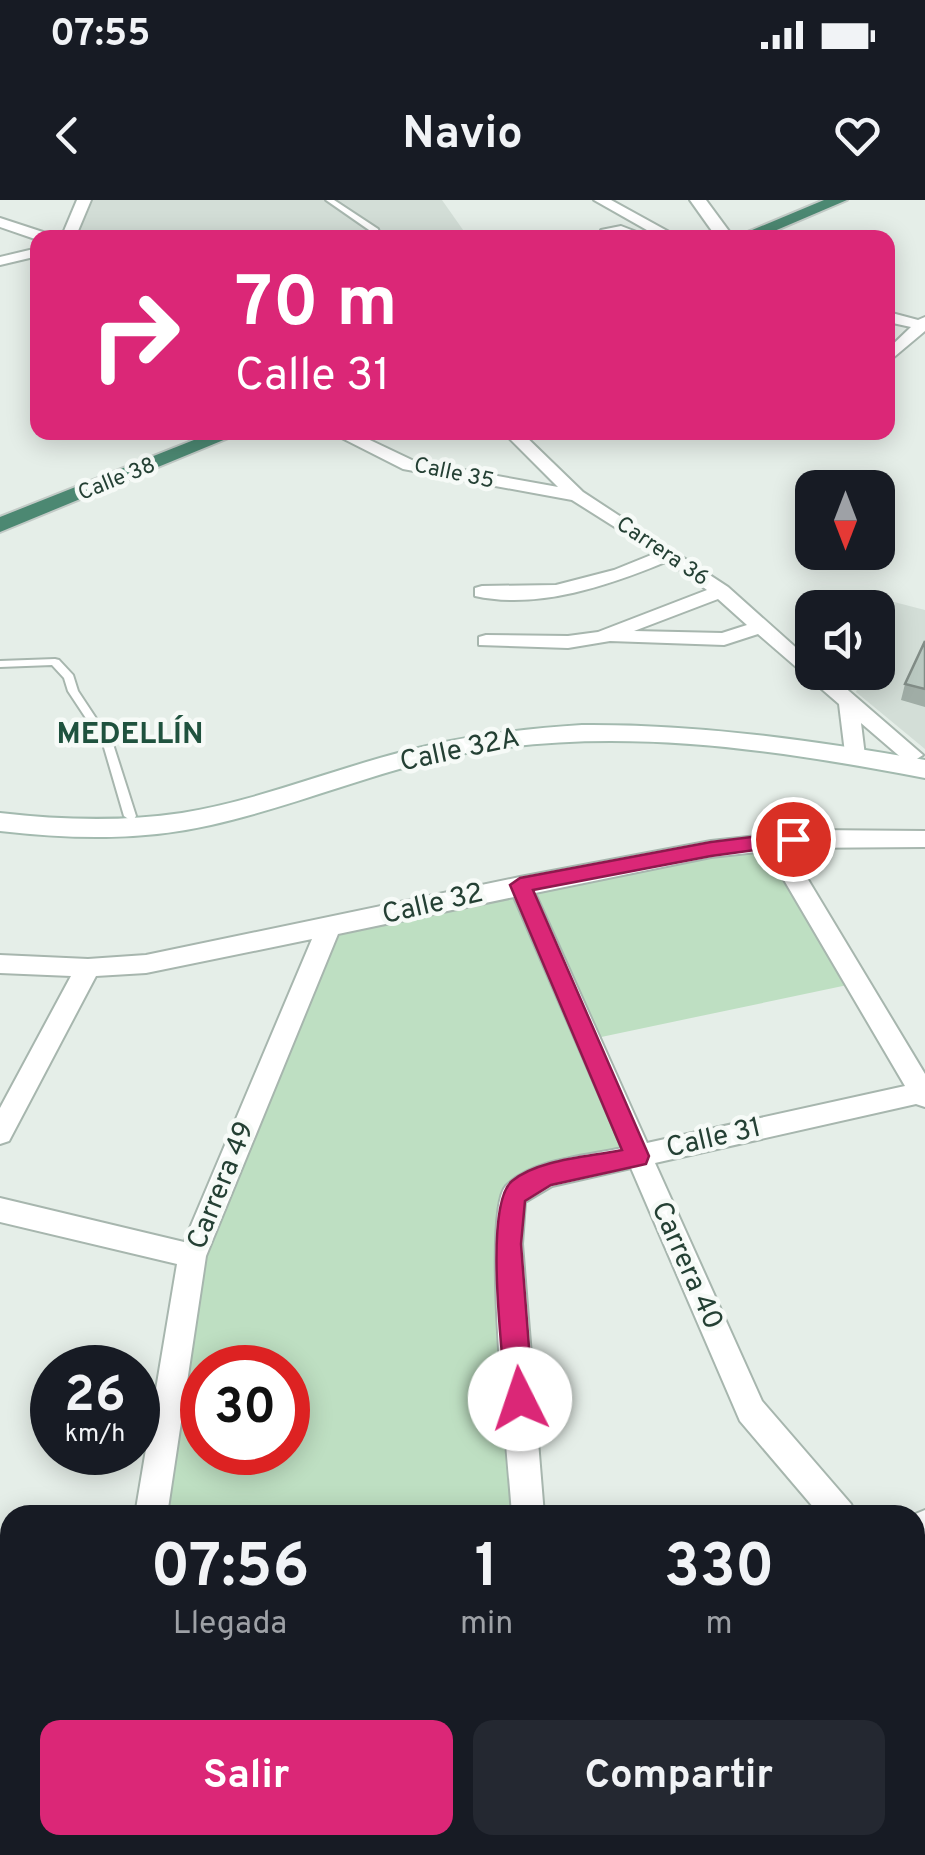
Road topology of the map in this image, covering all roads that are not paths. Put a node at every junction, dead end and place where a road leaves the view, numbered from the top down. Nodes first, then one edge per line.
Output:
1 (84, 200) edge
2 (329, 200) edge
3 (601, 200) edge
4 (698, 200) edge
5 (810, 200) edge
6 (839, 200) edge
7 (0, 222) edge
8 (71, 230) edge
9 (371, 230) edge
10 (658, 230) edge
11 (721, 230) edge
12 (742, 230) edge
13 (747, 230) edge
14 (30, 232) edge
15 (30, 254) edge
16 (0, 261) edge
17 (895, 318) edge
18 (924, 325) edge
19 (895, 351) edge
20 (180, 440) edge
21 (212, 440) edge
22 (355, 440) edge
23 (519, 440) edge
24 (577, 496) junction
25 (0, 513) edge
26 (0, 525) edge
27 (670, 554) junction
28 (482, 592) dead end
29 (721, 592) junction
30 (760, 626) junction
31 (602, 636) junction
32 (486, 641) dead end
33 (795, 656) edge
34 (0, 664) edge
35 (834, 690) edge
36 (849, 703) junction
37 (878, 726) junction
38 (854, 744) junction
39 (921, 760) edge
40 (0, 809) edge
41 (130, 816) junction
42 (0, 822) edge
43 (925, 838) edge
44 (773, 841) junction
45 (520, 885) junction
46 (328, 928) junction
47 (0, 964) edge
48 (88, 968) junction
49 (923, 1095) edge
50 (0, 1133) edge
51 (637, 1156) junction
52 (0, 1210) edge
53 (192, 1256) junction
54 (153, 1505) edge
55 (527, 1505) edge
56 (831, 1505) edge

1 - 8 street
2 - 9 lane
3 - 10 street
4 - 11 main road
5 - 12 highway
6 - 13 highway
7 - 14 street
15 - 16 street
17 - 18 street
18 - 19 street
20 - 25 highway, Calle 38
21 - 26 highway, Calle 38
22 - 24 street, Calle 35
23 - 24 street, Carrera 36
24 - 27 street, Carrera 36
27 - 28 street
27 - 29 street, Carrera 36
29 - 30 street, Carrera 36
29 - 31 street
30 - 31 street
30 - 33 street, Carrera 36
31 - 32 street
34 - 41 lane
35 - 36 street, Carrera 36
36 - 37 street, Carrera 36
36 - 38 street
37 - 38 street
37 - 39 street, Carrera 36
38 - 39 main road, Calle 32A
38 - 41 main road, Calle 32A
38 - 42 main road, Calle 32A
40 - 41 main road, Calle 32A
43 - 44 street, Calle 32
44 - 45 street, Calle 32
44 - 49 street
45 - 46 street, Calle 32
45 - 51 street, Carrera 40
46 - 48 street, Calle 32
46 - 53 street, Carrera 49
47 - 48 street, Calle 32
48 - 50 street
49 - 51 street, Calle 31
51 - 55 street, Calle 31
51 - 56 street, Carrera 40
52 - 53 street
53 - 54 street, Carrera 49

